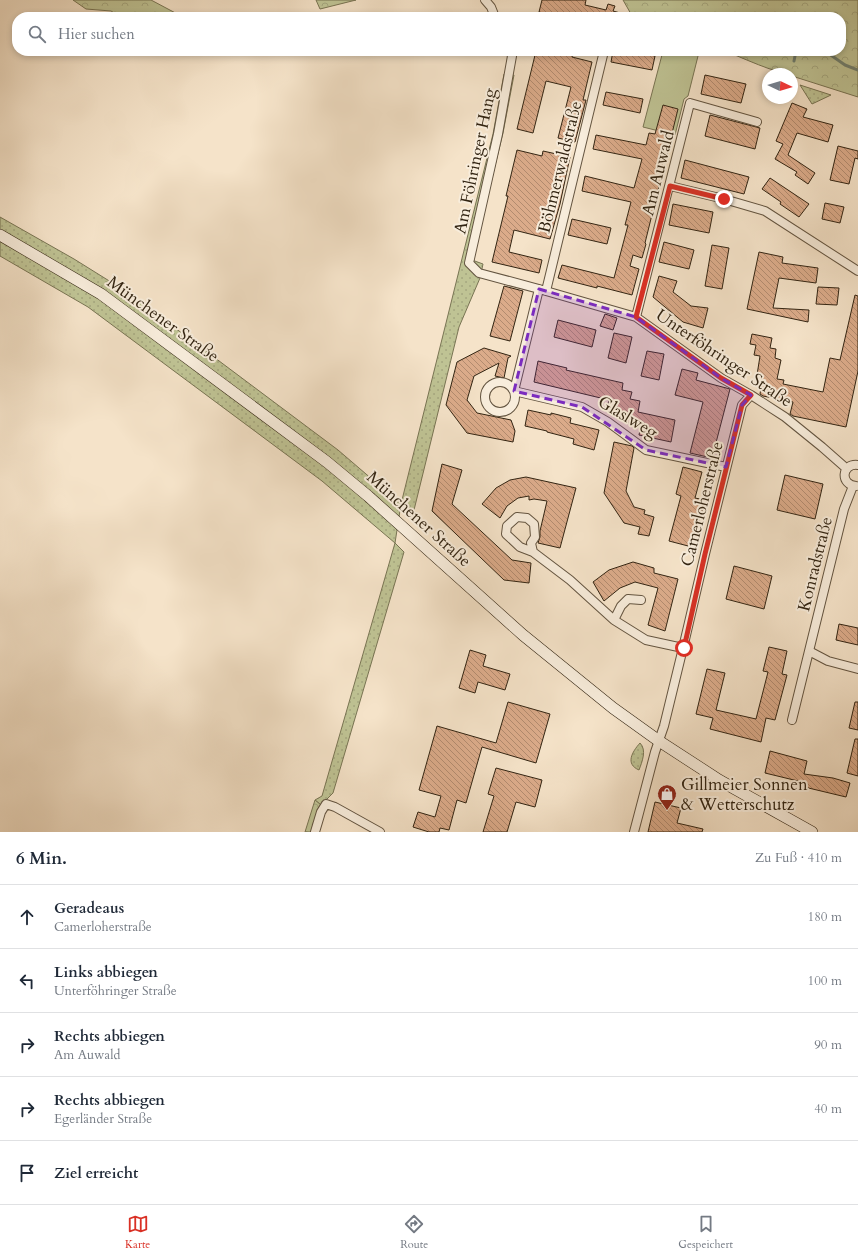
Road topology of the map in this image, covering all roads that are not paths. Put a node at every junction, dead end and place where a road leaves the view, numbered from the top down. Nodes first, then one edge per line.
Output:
1 (485, 0) edge
2 (493, 12) edge
3 (512, 56) edge
4 (603, 56) edge
5 (757, 122) dead end
6 (670, 186) junction
7 (0, 235) edge
8 (858, 272) edge
9 (479, 273) joint
10 (542, 290) junction
11 (636, 317) junction
12 (751, 395) junction
13 (858, 465) edge
14 (726, 467) junction
15 (846, 469) junction
16 (855, 486) edge
17 (533, 552) junction
18 (641, 600) dead end
19 (614, 620) junction
20 (684, 648) junction
21 (809, 651) junction
22 (858, 669) edge
23 (792, 720) dead end
24 (659, 741) junction
25 (315, 832) edge
26 (380, 832) edge
27 (634, 832) edge
28 (812, 832) edge

1 - 2 street
3 - 9 street, Am Föhringer Hang
4 - 10 street, Böhmerwaldstraße
5 - 6 street, Am Auwald
6 - 8 street
6 - 11 street, Am Auwald
7 - 24 main road, Münchener Straße
9 - 10 street, Unterföhringer Straße
10 - 11 street, Unterföhringer Straße
10 - 14 street, Glaslweg
11 - 12 street, Unterföhringer Straße
12 - 14 street, Camerloherstraße
12 - 15 street, Unterföhringer Straße
13 - 15 street
14 - 20 street, Camerloherstraße
15 - 16 street
16 - 21 street, Konradstraße
17 - 17 street
17 - 19 street
18 - 19 street
19 - 20 street
20 - 24 street, Camerloherstraße
21 - 22 street
21 - 23 street, Konradstraße
24 - 27 street, Camerloherstraße
24 - 28 main road, Münchener Straße
25 - 26 street

